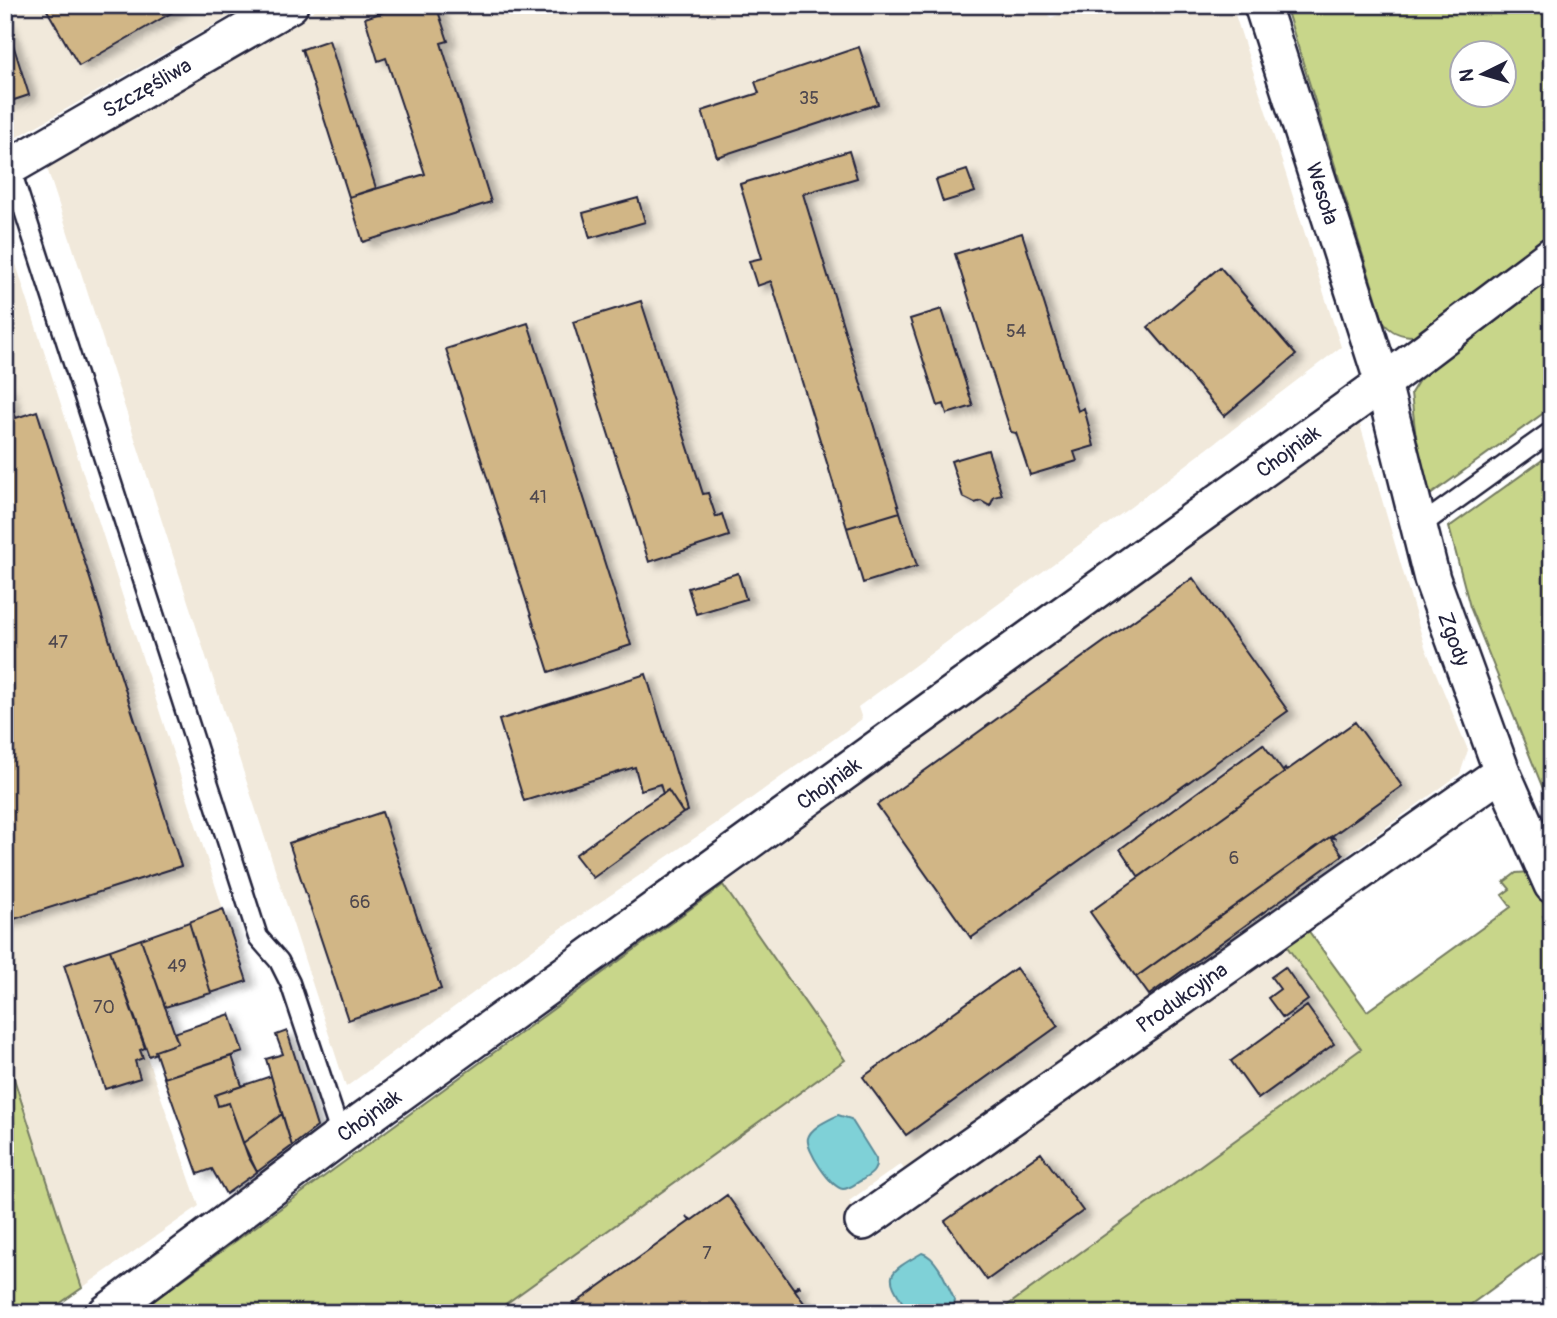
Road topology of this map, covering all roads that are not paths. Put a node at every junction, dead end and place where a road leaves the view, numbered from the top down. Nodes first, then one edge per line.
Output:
1 (290, 5) edge
2 (1262, 5) edge
3 (8, 169) edge
4 (1552, 255) edge
5 (1383, 383) junction
6 (1552, 431) edge
7 (1420, 526) junction
8 (1502, 772) junction
9 (1549, 869) edge
10 (341, 1136) junction
11 (863, 1222) dead end
12 (106, 1313) edge

1 - 3 street, Szczęśliwa
2 - 5 street, Wesoła
3 - 10 lane
4 - 5 street, Chojniak
5 - 7 street, Zgody
5 - 10 street, Chojniak
6 - 7 lane
7 - 8 street, Zgody
8 - 9 street, Zgody
8 - 11 street, Produkcyjna
10 - 12 street, Chojniak

